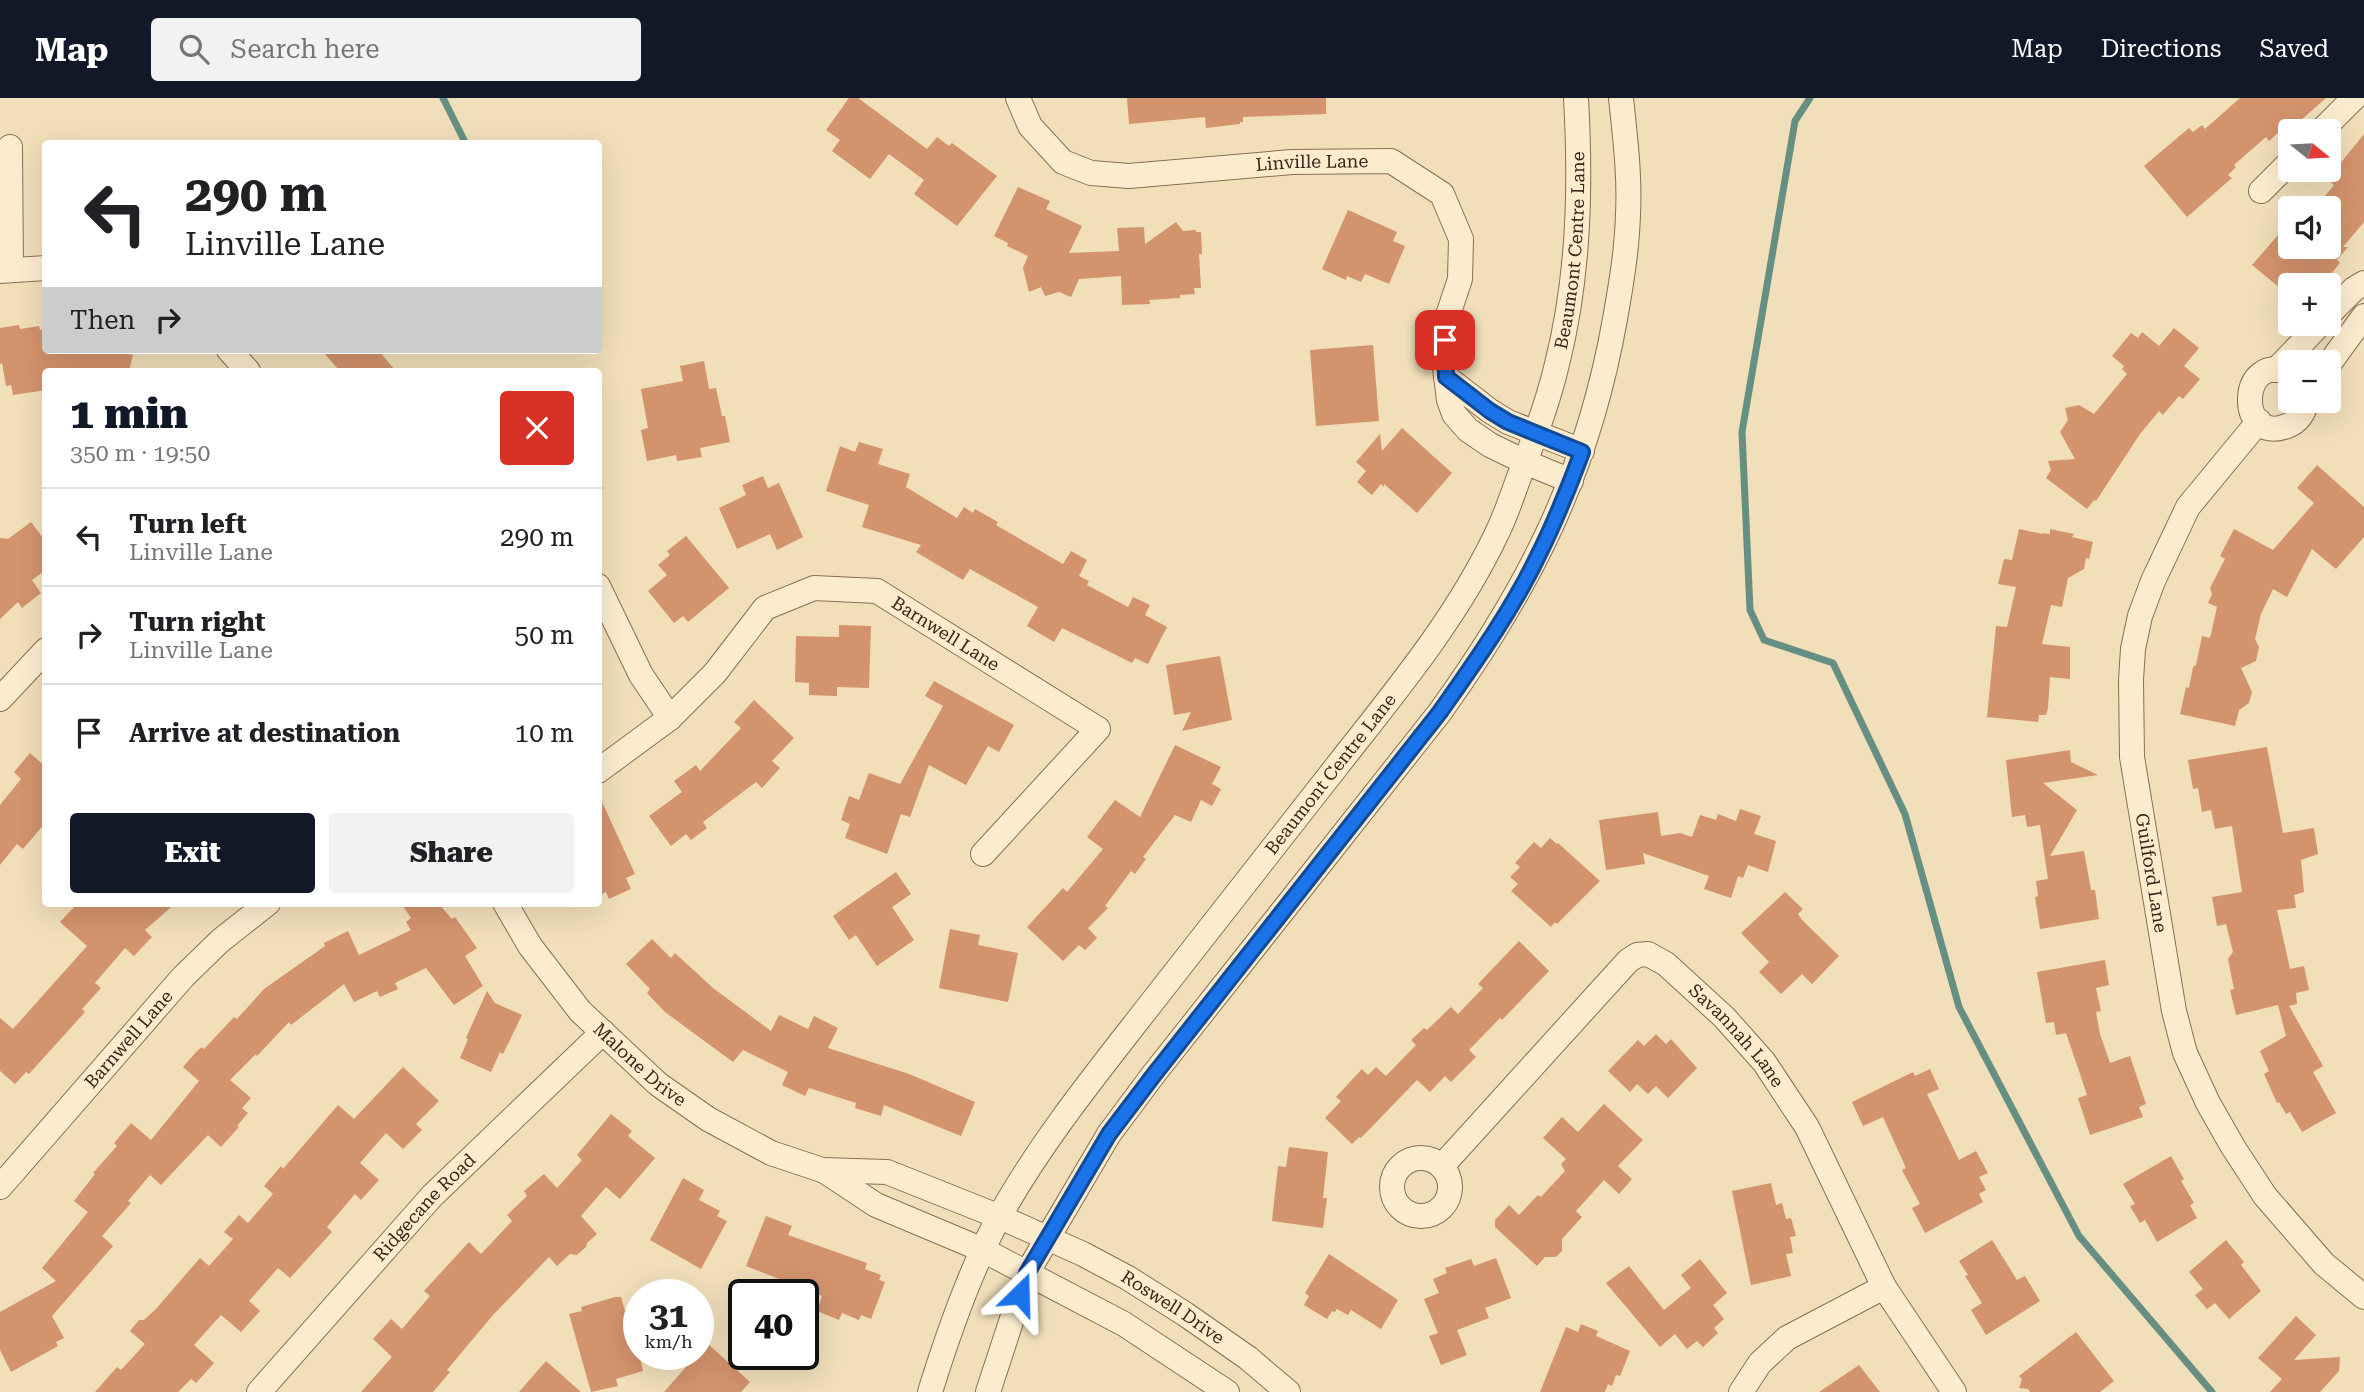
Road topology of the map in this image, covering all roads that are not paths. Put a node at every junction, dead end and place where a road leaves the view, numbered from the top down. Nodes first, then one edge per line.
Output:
1 (1018, 98) edge
2 (1576, 98) edge
3 (1621, 98) edge
4 (2354, 98) edge
5 (2333, 119) edge
6 (10, 147) dead end
7 (2278, 174) edge
8 (2261, 191) dead end
9 (42, 268) edge
10 (6, 270) edge
11 (2364, 283) edge
12 (2341, 302) edge
13 (2364, 316) edge
14 (2339, 350) edge
15 (233, 354) edge
16 (245, 368) edge
17 (2278, 373) edge
18 (1446, 377) junction
19 (2302, 413) edge
20 (2259, 421) junction
21 (1536, 435) junction
22 (1582, 452) junction
23 (1525, 462) junction
24 (1571, 481) junction
25 (602, 594) edge
26 (42, 654) edge
27 (0, 699) edge
28 (670, 718) junction
29 (602, 768) edge
30 (983, 854) dead end
31 (263, 907) edge
32 (507, 907) edge
33 (603, 1032) junction
34 (1442, 1166) dead end
35 (822, 1170) junction
36 (0, 1187) edge
37 (1000, 1217) junction
38 (1047, 1239) junction
39 (983, 1250) junction
40 (1027, 1273) junction
41 (1884, 1287) junction
42 (2364, 1297) edge
43 (259, 1392) edge
44 (930, 1392) edge
45 (988, 1392) edge
46 (1227, 1392) edge
47 (1288, 1392) edge
48 (1741, 1392) edge
49 (1954, 1392) edge

1 - 18 street, Linville Lane
2 - 21 street, Beaumont Centre Lane
3 - 22 street
4 - 5 street
6 - 10 street
7 - 8 street
9 - 10 street
11 - 12 street
13 - 14 street
15 - 16 street
17 - 20 street
18 - 21 street
18 - 23 street, Linville Lane
19 - 20 street
20 - 42 street, Guilford Lane
21 - 22 street
21 - 23 street, Beaumont Centre Lane
22 - 24 street
23 - 24 street, Linville Lane
23 - 37 street, Beaumont Centre Lane
24 - 38 street
25 - 28 street
26 - 27 street
28 - 29 street, Barnwell Lane
28 - 30 street, Barnwell Lane
31 - 36 street, Barnwell Lane
32 - 33 street, Malone Drive
33 - 35 street, Malone Drive
33 - 43 street, Ridgecane Road
34 - 41 street, Savannah Lane
35 - 37 street, Malone Drive
35 - 39 street, Malone Drive
37 - 38 street, Malone Drive
37 - 39 street, Beaumont Centre Lane
38 - 40 street
38 - 47 street, Roswell Drive
39 - 40 street, Malone Drive
39 - 44 street, Beaumont Centre Lane
40 - 45 street
40 - 46 street
41 - 48 street
41 - 49 street, Savannah Lane

